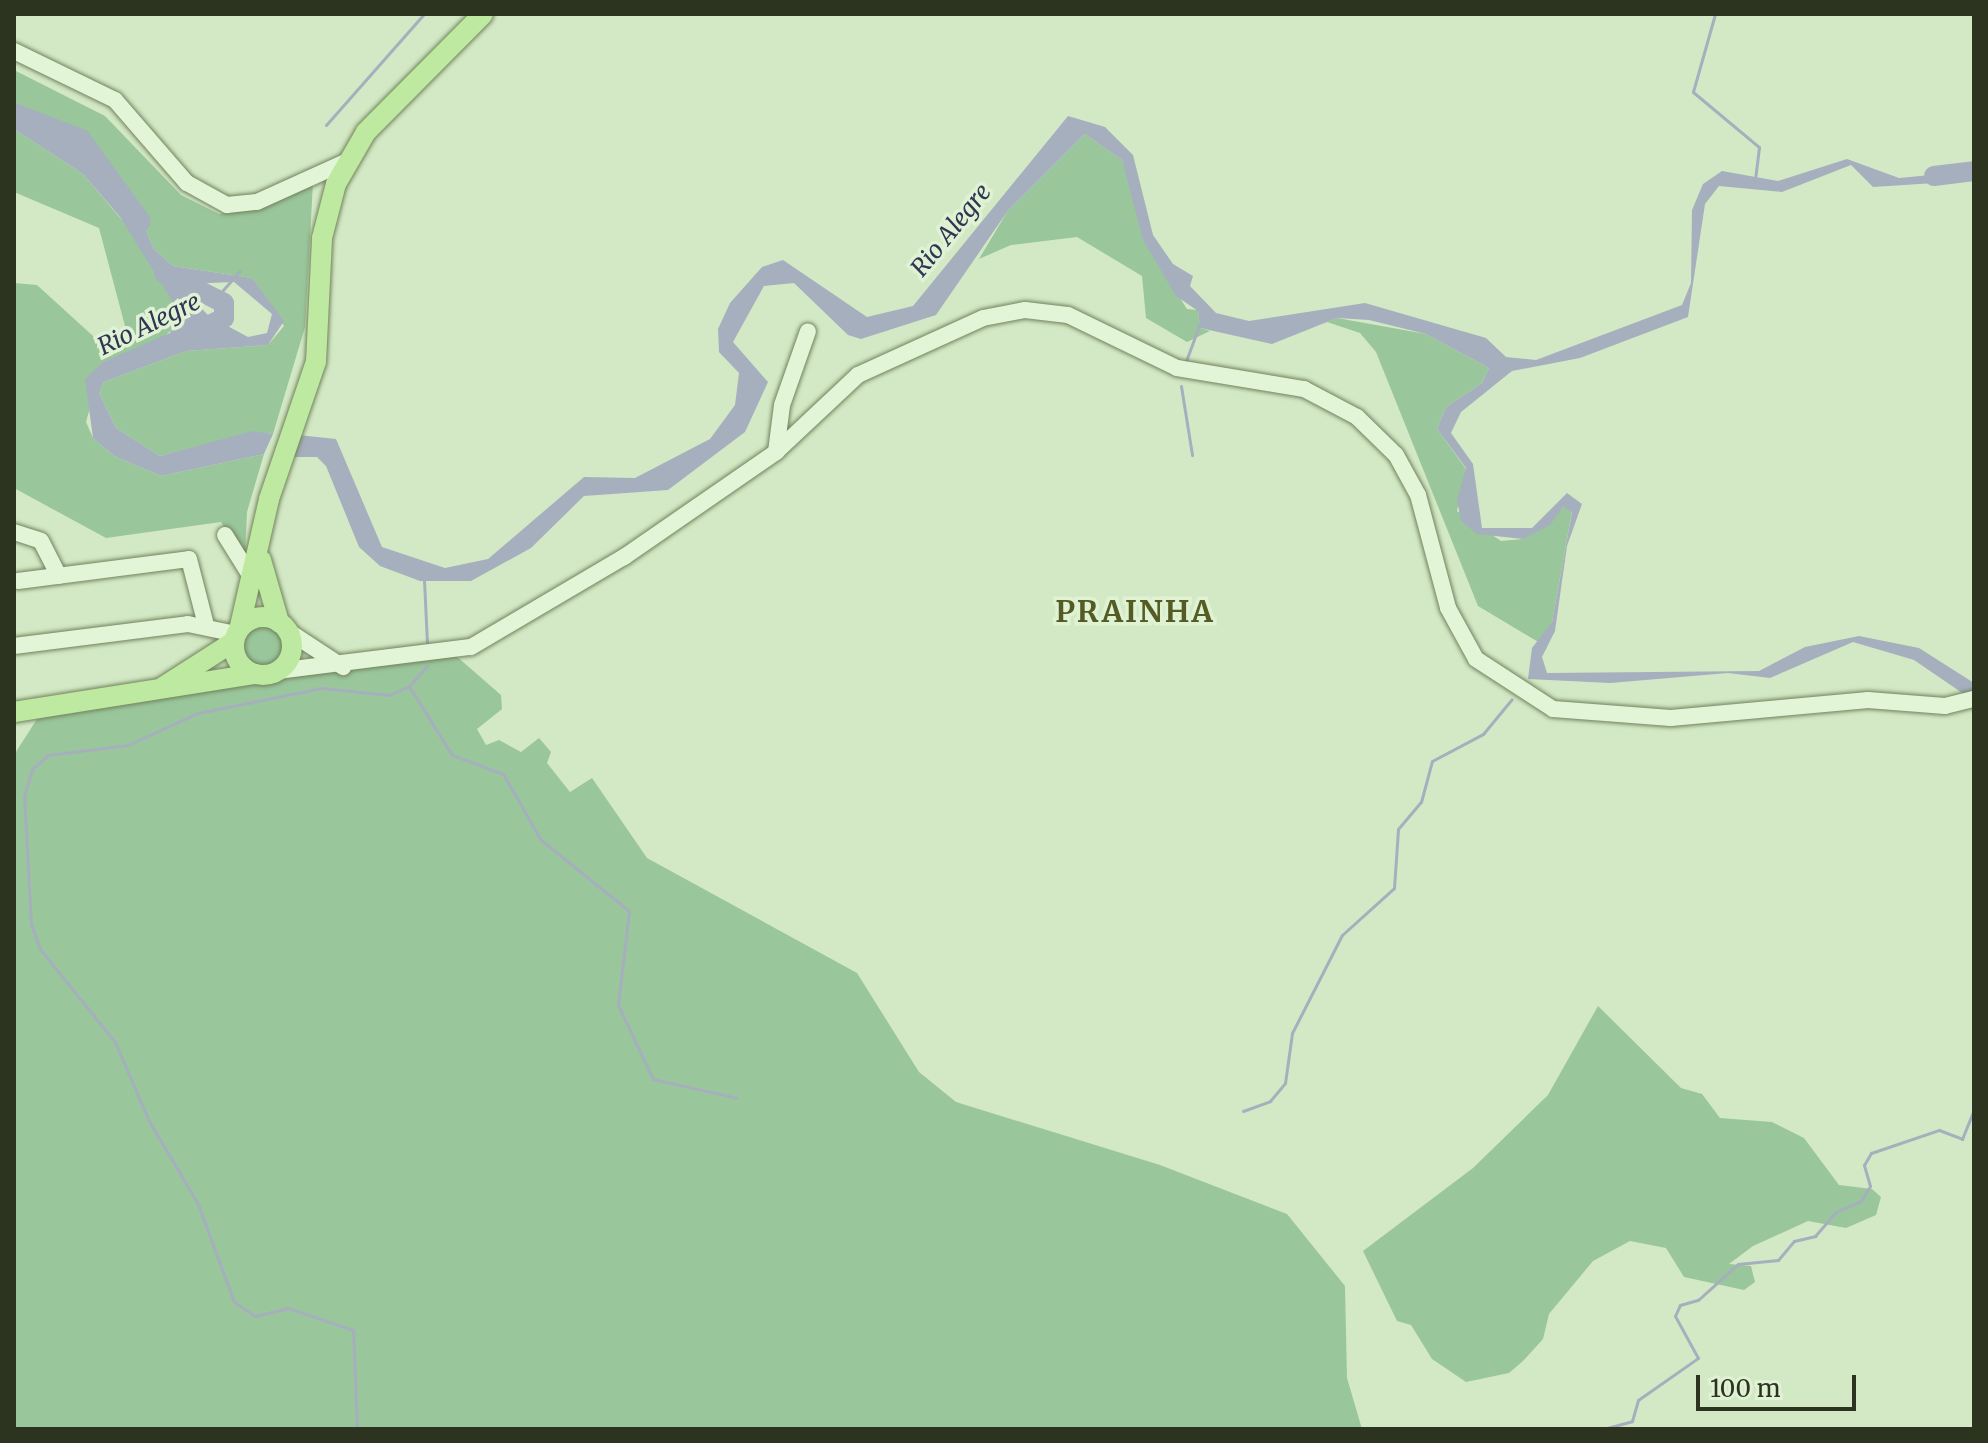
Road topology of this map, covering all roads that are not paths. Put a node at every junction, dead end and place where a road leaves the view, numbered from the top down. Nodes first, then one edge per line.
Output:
1 (483, 14) edge
2 (14, 51) edge
3 (345, 162) junction
4 (808, 331) dead end
5 (776, 452) junction
6 (14, 532) edge
7 (225, 535) dead end
8 (260, 556) junction
9 (59, 576) junction
10 (253, 580) junction
11 (18, 581) dead end
12 (206, 625) junction
13 (284, 626) junction
14 (236, 634) junction
15 (14, 646) edge
16 (343, 667) junction
17 (277, 671) junction
18 (255, 674) junction
19 (156, 691) junction
20 (1972, 700) edge
21 (14, 712) edge

1 - 3 main road
2 - 3 street
3 - 8 main road
4 - 5 street
5 - 16 street
5 - 20 street
6 - 9 street
7 - 10 street
8 - 10 main road
8 - 13 main road
9 - 11 street
9 - 12 street
10 - 14 main road
12 - 14 street
12 - 15 street
13 - 14 main road
13 - 16 street
13 - 17 main road
14 - 18 main road
14 - 19 main road
16 - 17 street
17 - 18 main road
18 - 19 main road
19 - 21 main road

